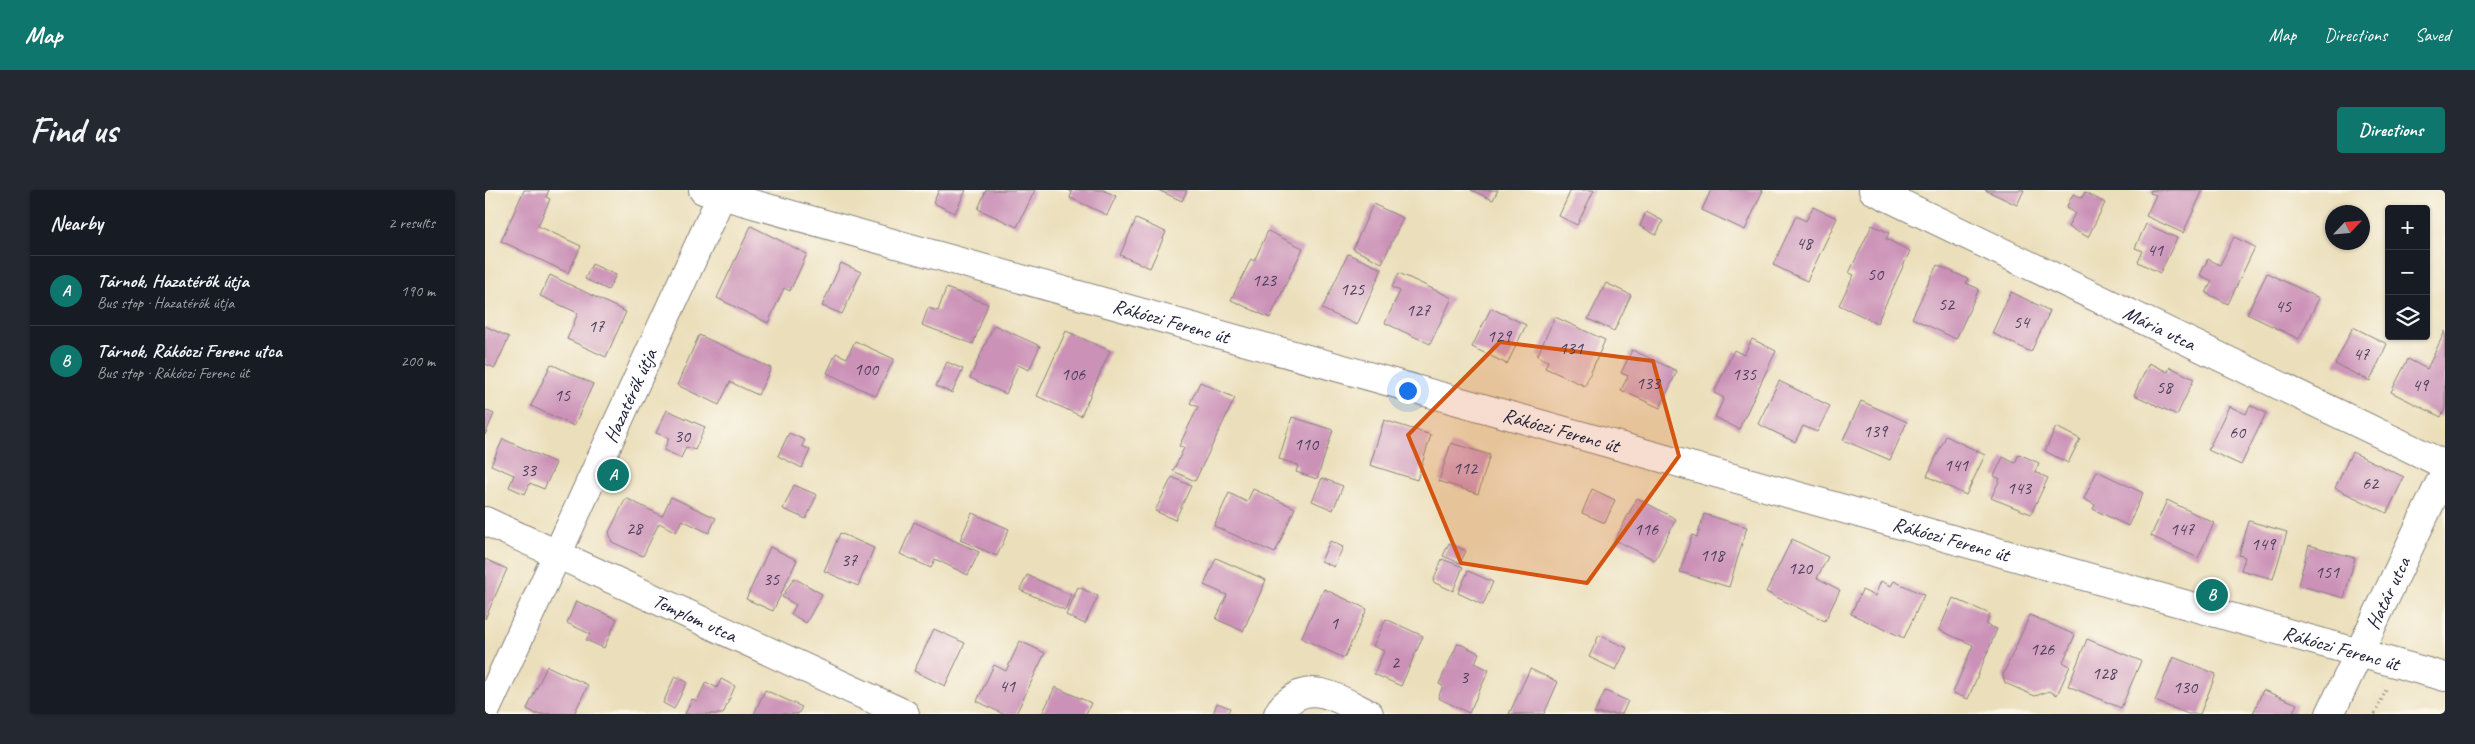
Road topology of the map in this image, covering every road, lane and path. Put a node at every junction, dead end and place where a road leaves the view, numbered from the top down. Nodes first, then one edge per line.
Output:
1 (1873, 190) edge
2 (717, 192) edge
3 (2445, 465) edge
4 (2445, 472) edge
5 (485, 521) edge
6 (556, 555) junction
7 (2358, 653) junction
8 (2433, 674) edge
9 (1287, 705) edge
10 (485, 712) edge
11 (905, 714) edge
12 (1369, 714) edge
13 (2330, 714) edge

1 - 3 street, Mária utca
2 - 6 street, Hazatérők útja
2 - 7 street, Rákóczi Ferenc út
4 - 7 street, Határ utca
5 - 6 street, Templom utca
6 - 10 street, Hazatérők útja
6 - 11 street, Templom utca
7 - 8 street, Rákóczi Ferenc út
7 - 13 street, Határ utca
9 - 12 street

